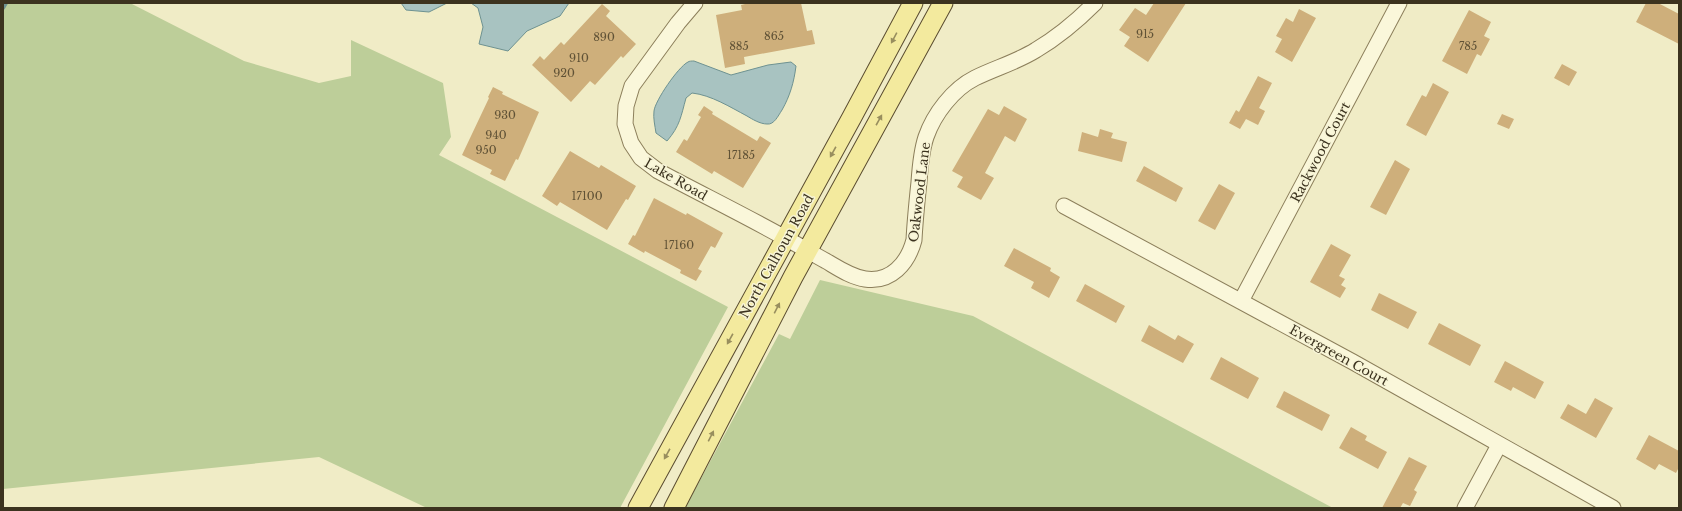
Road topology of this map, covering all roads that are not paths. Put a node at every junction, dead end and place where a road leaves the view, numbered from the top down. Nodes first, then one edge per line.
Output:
1 (696, 3) edge
2 (913, 3) edge
3 (943, 3) edge
4 (1095, 3) edge
5 (1399, 3) edge
6 (1064, 206) dead end
7 (785, 238) junction
8 (808, 251) junction
9 (1241, 301) junction
10 (1499, 445) junction
11 (638, 508) edge
12 (674, 508) edge
13 (1465, 508) edge
14 (1613, 508) edge

1 - 7 street, Lake Road
2 -> 7 main road, North Calhoun Road
8 -> 3 main road, North Calhoun Road
4 - 8 street, Oakwood Lane
5 - 9 street, Rackwood Court
6 - 9 street, Evergreen Court
7 - 8 street, Lake Road
7 -> 11 main road, North Calhoun Road
12 -> 8 main road, North Calhoun Road
9 - 10 street, Evergreen Court
10 - 13 street
10 - 14 street, Evergreen Court

